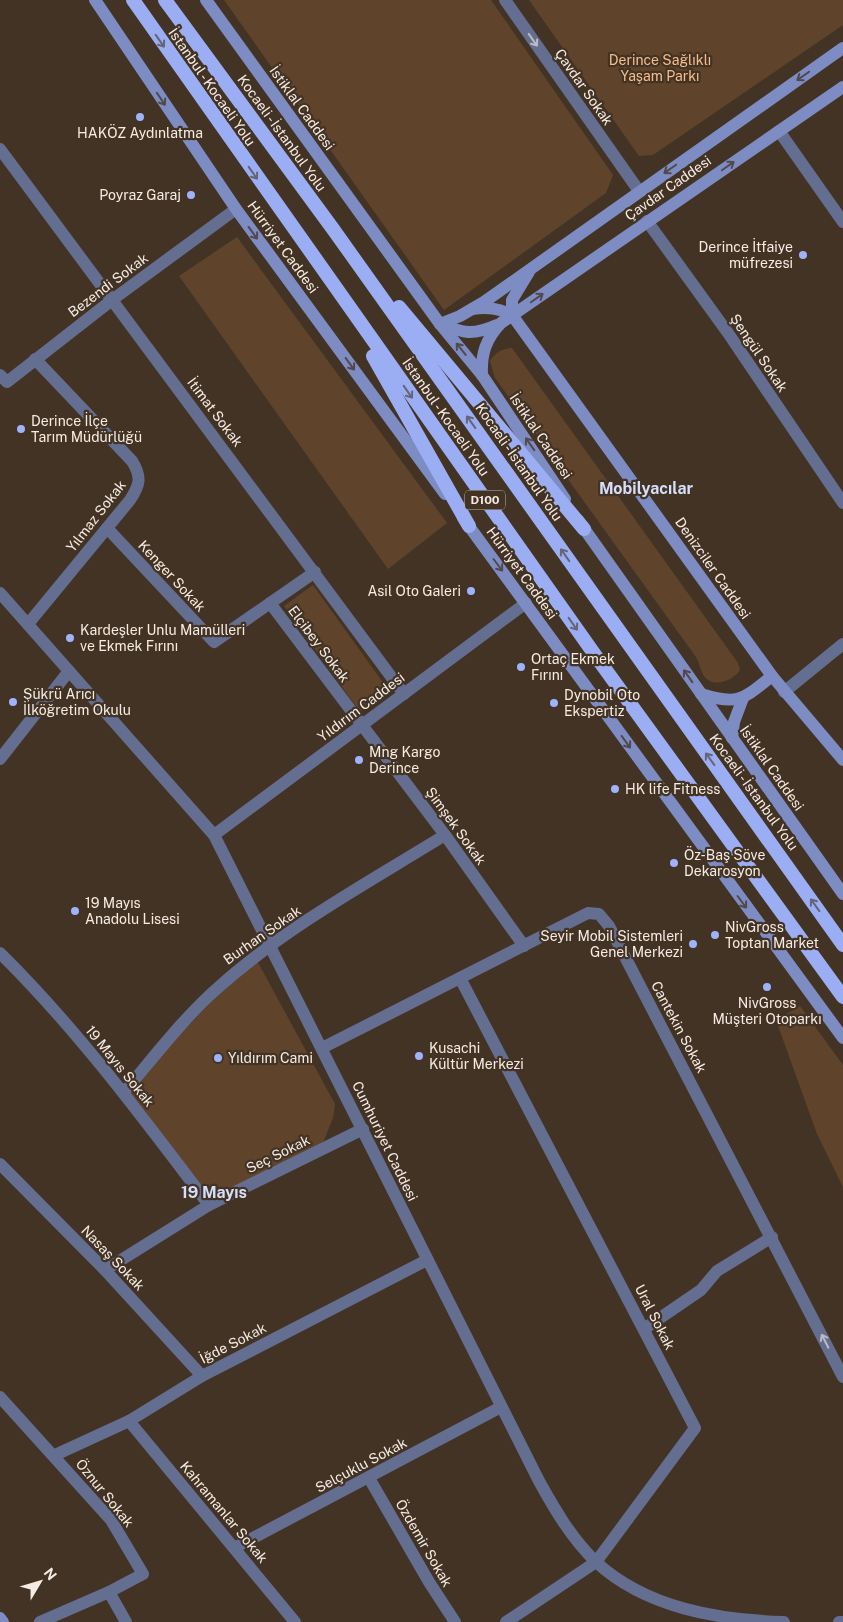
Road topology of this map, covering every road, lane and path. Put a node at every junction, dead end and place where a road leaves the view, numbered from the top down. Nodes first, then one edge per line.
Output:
1 (96, 0) edge
2 (133, 0) edge
3 (165, 0) edge
4 (206, 0) edge
5 (505, 0) edge
6 (843, 48) edge
7 (843, 87) edge
8 (778, 131) junction
9 (0, 149) edge
10 (639, 191) junction
11 (236, 209) junction
12 (647, 221) junction
13 (843, 222) edge
14 (333, 229) junction
15 (534, 265) junction
16 (112, 300) junction
17 (344, 302) junction
18 (472, 309) junction
19 (512, 315) junction
20 (501, 323) junction
21 (440, 324) junction
22 (35, 359) junction
23 (0, 375) edge
24 (482, 375) junction
25 (843, 503) edge
26 (469, 526) junction
27 (107, 528) junction
28 (584, 529) junction
29 (315, 572) junction
30 (0, 593) edge
31 (526, 603) junction
32 (270, 604) junction
33 (28, 624) junction
34 (843, 644) edge
35 (69, 671) junction
36 (772, 676) junction
37 (784, 692) junction
38 (404, 694) junction
39 (701, 694) junction
40 (743, 698) junction
41 (361, 726) junction
42 (732, 738) junction
43 (0, 759) edge
44 (843, 760) edge
45 (445, 834) junction
46 (214, 835) junction
47 (843, 894) edge
48 (271, 944) junction
49 (843, 945) edge
50 (524, 946) junction
51 (0, 953) edge
52 (460, 978) junction
53 (843, 997) edge
54 (843, 1038) edge
55 (322, 1048) junction
56 (124, 1092) junction
57 (363, 1129) junction
58 (0, 1164) edge
59 (209, 1205) junction
60 (772, 1237) junction
61 (427, 1260) junction
62 (105, 1270) junction
63 (644, 1329) junction
64 (202, 1376) junction
65 (843, 1377) edge
66 (0, 1397) edge
67 (502, 1407) junction
68 (129, 1421) junction
69 (55, 1455) junction
70 (369, 1478) junction
71 (234, 1548) junction
72 (596, 1562) junction
73 (109, 1592) junction
74 (0, 1618) edge
75 (3, 1622) edge
76 (40, 1622) edge
77 (126, 1622) edge
78 (295, 1622) edge
79 (455, 1622) edge
80 (506, 1622) edge
81 (784, 1622) edge
82 (839, 1622) edge
83 (843, 1622) edge

1 -> 11 main road, Hürriyet Caddesi
2 -> 17 highway, İstanbul - Kocaeli Yolu / D100
3 - 14 highway, Kocaeli - İstanbul Yolu / D100
4 - 21 main road, İstiklal Caddesi
5 -> 10 street, Çavdar Sokak
6 -> 10 main road, Çavdar Caddesi
7 - 8 main road, Çavdar Caddesi
12 -> 8 main road, Çavdar Caddesi
8 - 13 street
9 - 16 street, İtimat Sokak
10 - 15 main road, Çavdar Caddesi
11 - 16 street, Bezendi Sokak
11 -> 26 main road, Hürriyet Caddesi
19 -> 12 main road, Çavdar Caddesi
12 - 25 street, Şengül Sokak
14 - 28 highway
49 -> 14 highway, Kocaeli - İstanbul Yolu / D100
15 - 18 main road, Çavdar Caddesi
15 - 19 main road, Çavdar Caddesi
16 - 22 street, Bezendi Sokak
16 - 29 street, İtimat Sokak
17 - 26 highway
17 -> 53 highway, İstanbul - Kocaeli Yolu / D100
18 - 19 main road, Çavdar Caddesi
18 - 21 main road, Çavdar Caddesi
19 - 20 main road, Çavdar Caddesi
19 - 36 main road, Denizciler Caddesi
20 - 21 main road, Çavdar Caddesi
20 - 24 main road, Çavdar Caddesi
24 -> 21 main road, İstiklal Caddesi
22 - 23 street, Bezendi Sokak
22 - 27 street, Yılmaz Sokak
28 -> 24 main road, İstiklal Caddesi
26 -> 31 main road, Hürriyet Caddesi
27 - 32 street, Kenger Sokak
27 - 33 street, Yılmaz Sokak
39 -> 28 main road, İstiklal Caddesi
29 - 32 street, Kenger Sokak
29 - 38 street, İtimat Sokak
30 - 33 street, Cumhuriyet Caddesi
31 - 38 street, Yıldırım Caddesi
31 -> 54 main road, Hürriyet Caddesi
32 - 41 street, Elçibey Sokak
33 - 35 street, Cumhuriyet Caddesi
34 - 37 street
35 - 43 street
35 - 46 street, Cumhuriyet Caddesi
36 - 37 main road, Denizciler Caddesi
36 - 40 main road
37 - 44 main road, Denizciler Caddesi
38 - 41 street, Yıldırım Caddesi
39 - 40 main road
39 - 42 main road, İstiklal Caddesi
40 - 42 main road
41 - 45 street, Şimşek Sokak
41 - 46 street, Yıldırım Caddesi
42 - 47 main road, İstiklal Caddesi
45 - 48 street, Burhan Sokak
45 - 50 street, Şimşek Sokak
46 - 48 street, Cumhuriyet Caddesi
48 - 55 street, Cumhuriyet Caddesi
48 - 56 street, Burhan Sokak
50 - 52 street, Cantekin Sokak
50 - 60 street, Cantekin Sokak
51 - 56 street, 19 Mayıs Sokak
52 - 55 street, Cantekin Sokak
52 - 63 street, Ural Sokak
55 - 57 street, Cumhuriyet Caddesi
56 - 59 street, 19 Mayıs Sokak
57 - 59 street, Seç Sokak
57 - 61 street, Cumhuriyet Caddesi
58 - 62 street, Nasaş Sokak
59 - 62 street, Seç Sokak
60 - 63 street
65 -> 60 street, Cantekin Sokak
61 - 64 street, İğde Sokak
61 - 67 street, Cumhuriyet Caddesi
62 - 64 street, Nasaş Sokak
63 - 72 street, Ural Sokak
64 - 68 street, İğde Sokak
66 - 69 street, Öznur Sokak
67 - 70 street, Selçuklu Sokak
67 - 72 street, Cumhuriyet Caddesi
68 - 69 street, İğde Sokak
68 - 71 street, Kahramanlar Sokak
69 - 73 street, Öznur Sokak
70 - 71 street, Selçuklu Sokak
70 - 79 street, Özdemir Sokak
71 - 78 street, Kahramanlar Sokak
72 - 80 street, Ural Sokak
72 - 81 street, Cumhuriyet Caddesi
73 - 76 street, Öznur Sokak
73 - 77 street
74 - 75 main road
82 - 83 street

